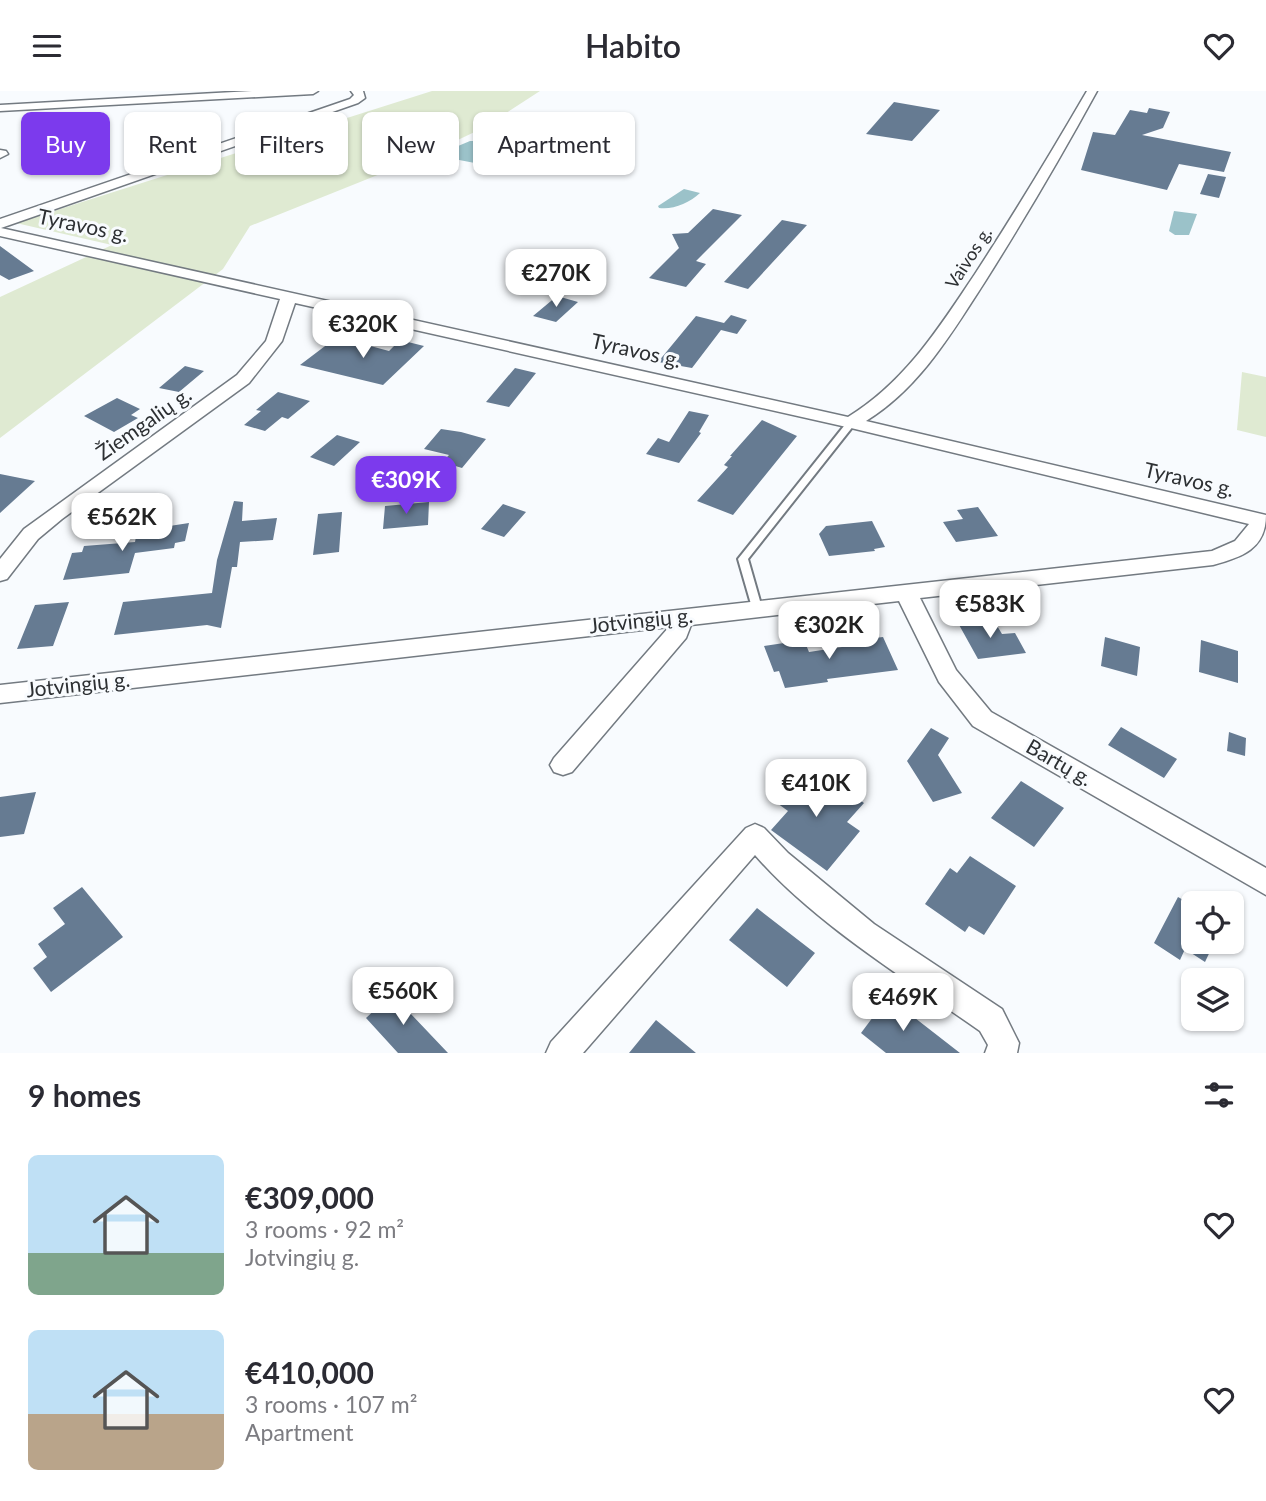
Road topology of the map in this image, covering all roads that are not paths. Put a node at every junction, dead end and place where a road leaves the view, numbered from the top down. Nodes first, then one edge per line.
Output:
1 (313, 91) edge
2 (1093, 91) edge
3 (358, 92) edge
4 (0, 108) edge
5 (0, 224) edge
6 (0, 232) edge
7 (289, 295) junction
8 (851, 423) junction
9 (1264, 521) edge
10 (0, 574) edge
11 (906, 592) junction
12 (757, 608) junction
13 (679, 617) junction
14 (0, 694) edge
15 (563, 765) dead end
16 (1266, 882) edge
17 (562, 1053) edge
18 (1001, 1053) edge

1 - 4 street
2 - 8 street, Vaivos g.
3 - 5 street
6 - 7 street, Tyravos g.
7 - 8 street, Tyravos g.
7 - 10 street, Žiemgalių g.
8 - 9 street, Tyravos g.
8 - 12 lane
9 - 11 street, Jotvingių g.
11 - 12 street, Jotvingių g.
11 - 16 street, Bartų g.
12 - 13 street, Jotvingių g.
13 - 14 street, Jotvingių g.
13 - 15 street
17 - 18 street

